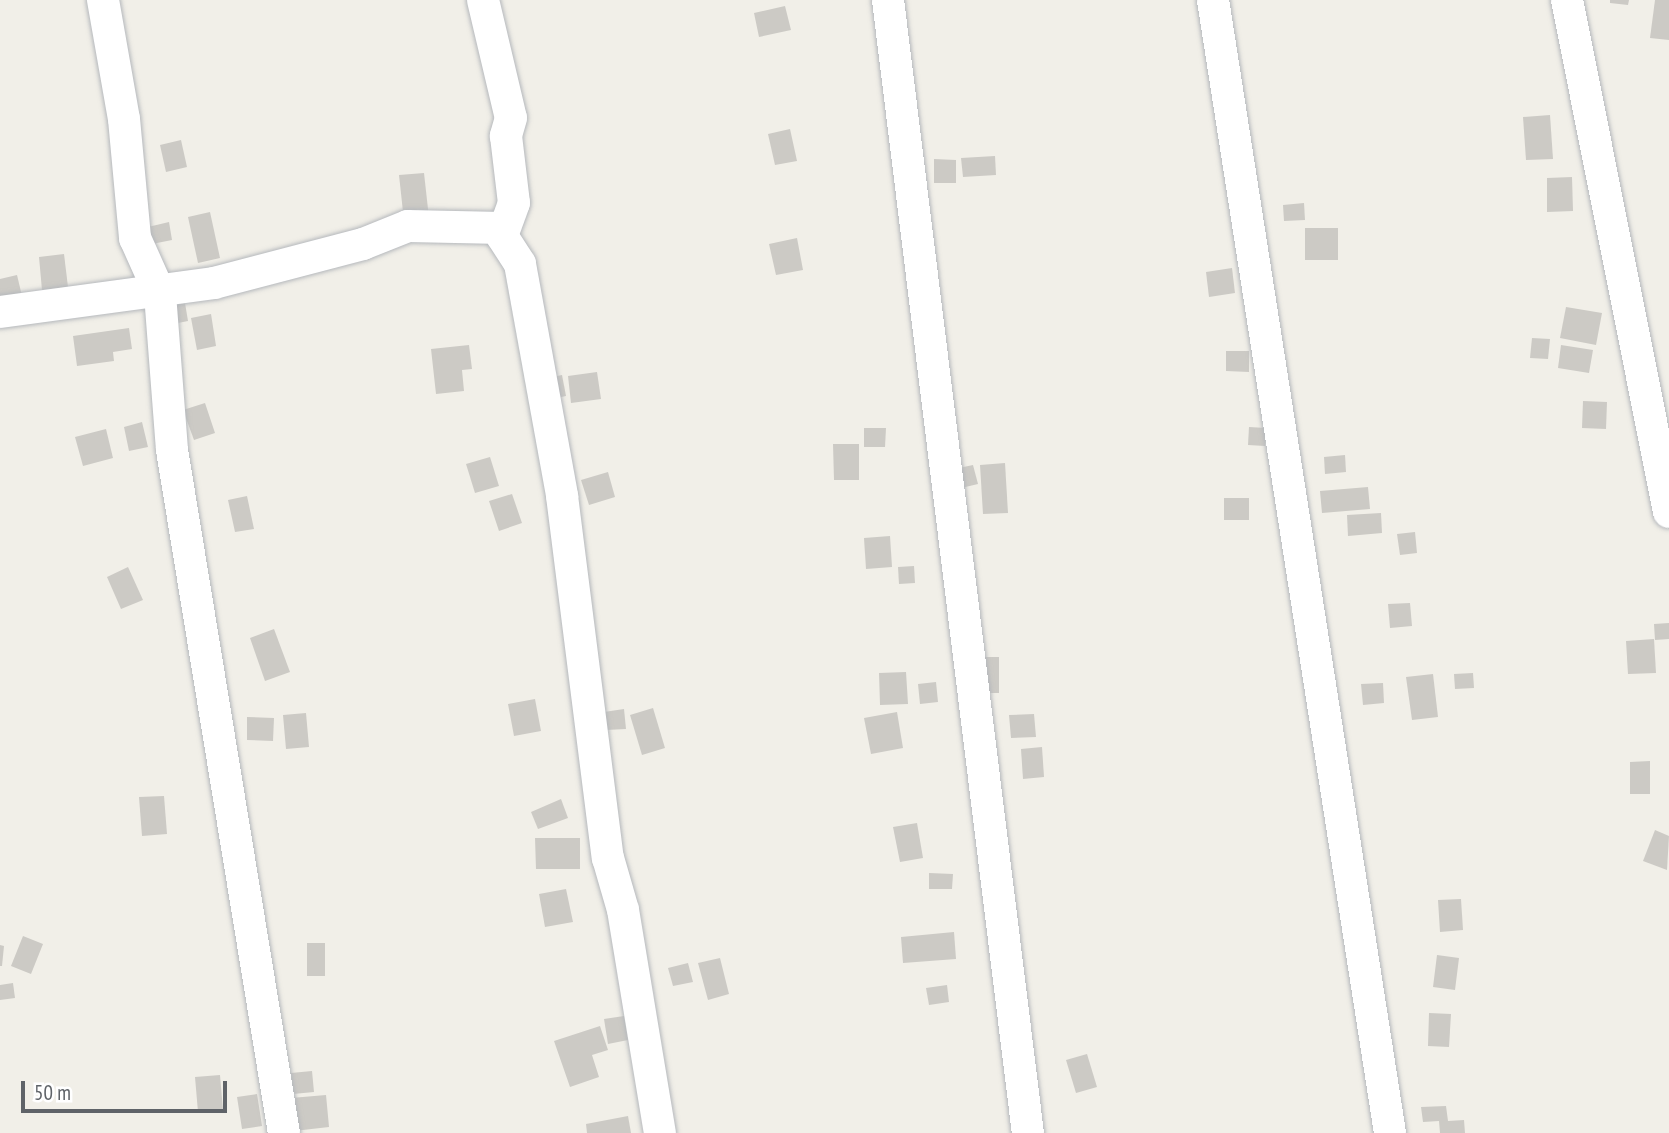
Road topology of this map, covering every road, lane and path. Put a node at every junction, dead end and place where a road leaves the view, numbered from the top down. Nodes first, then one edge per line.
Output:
1 (103, 0) edge
2 (484, 0) edge
3 (888, 0) edge
4 (1213, 0) edge
5 (1567, 0) edge
6 (503, 228) junction
7 (160, 293) junction
8 (0, 312) edge
9 (1669, 512) edge
10 (284, 1133) edge
11 (660, 1133) edge
12 (1028, 1133) edge
13 (1390, 1133) edge

1 - 7 street
2 - 6 street
3 - 12 street
4 - 13 street
5 - 9 street
6 - 7 street
6 - 11 street
7 - 8 street
7 - 10 street

